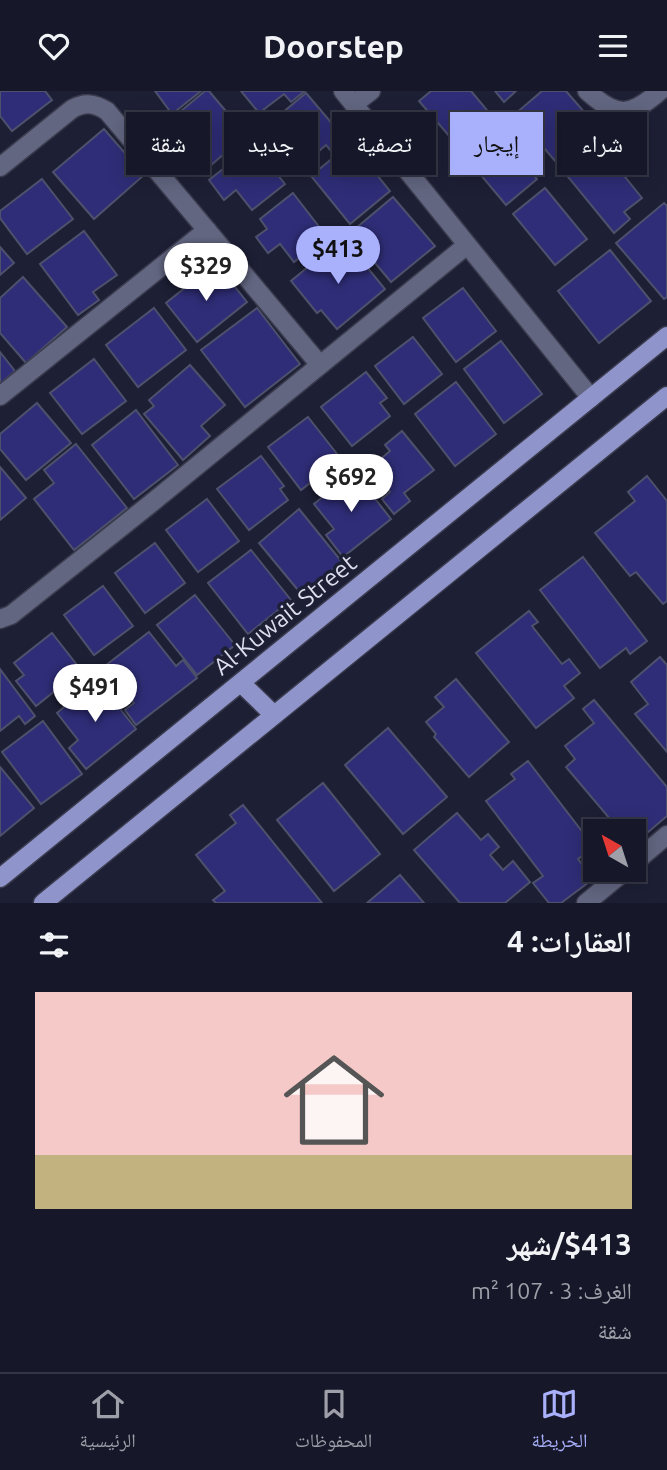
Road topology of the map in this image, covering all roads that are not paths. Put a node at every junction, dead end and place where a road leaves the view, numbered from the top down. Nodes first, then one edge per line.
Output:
1 (371, 91) edge
2 (587, 91) edge
3 (660, 91) edge
4 (348, 97) edge
5 (0, 167) edge
6 (207, 230) junction
7 (467, 244) junction
8 (667, 336) edge
9 (320, 365) junction
10 (0, 396) edge
11 (667, 396) edge
12 (591, 398) junction
13 (0, 619) edge
14 (241, 683) junction
15 (274, 715) junction
16 (667, 835) edge
17 (646, 853) edge
18 (0, 879) edge
19 (611, 882) edge
20 (43, 903) edge
21 (586, 903) edge

1 - 4 street
2 - 3 street
4 - 7 street
5 - 6 street
6 - 9 street
6 - 10 street
7 - 9 street
7 - 12 street
8 - 12 main road, Al-Kuwait Street
9 - 13 street
11 - 15 main road
12 - 14 main road, Al-Kuwait Street
14 - 15 main road
14 - 18 main road, Al-Kuwait Street
15 - 20 main road
16 - 17 street
19 - 21 street

